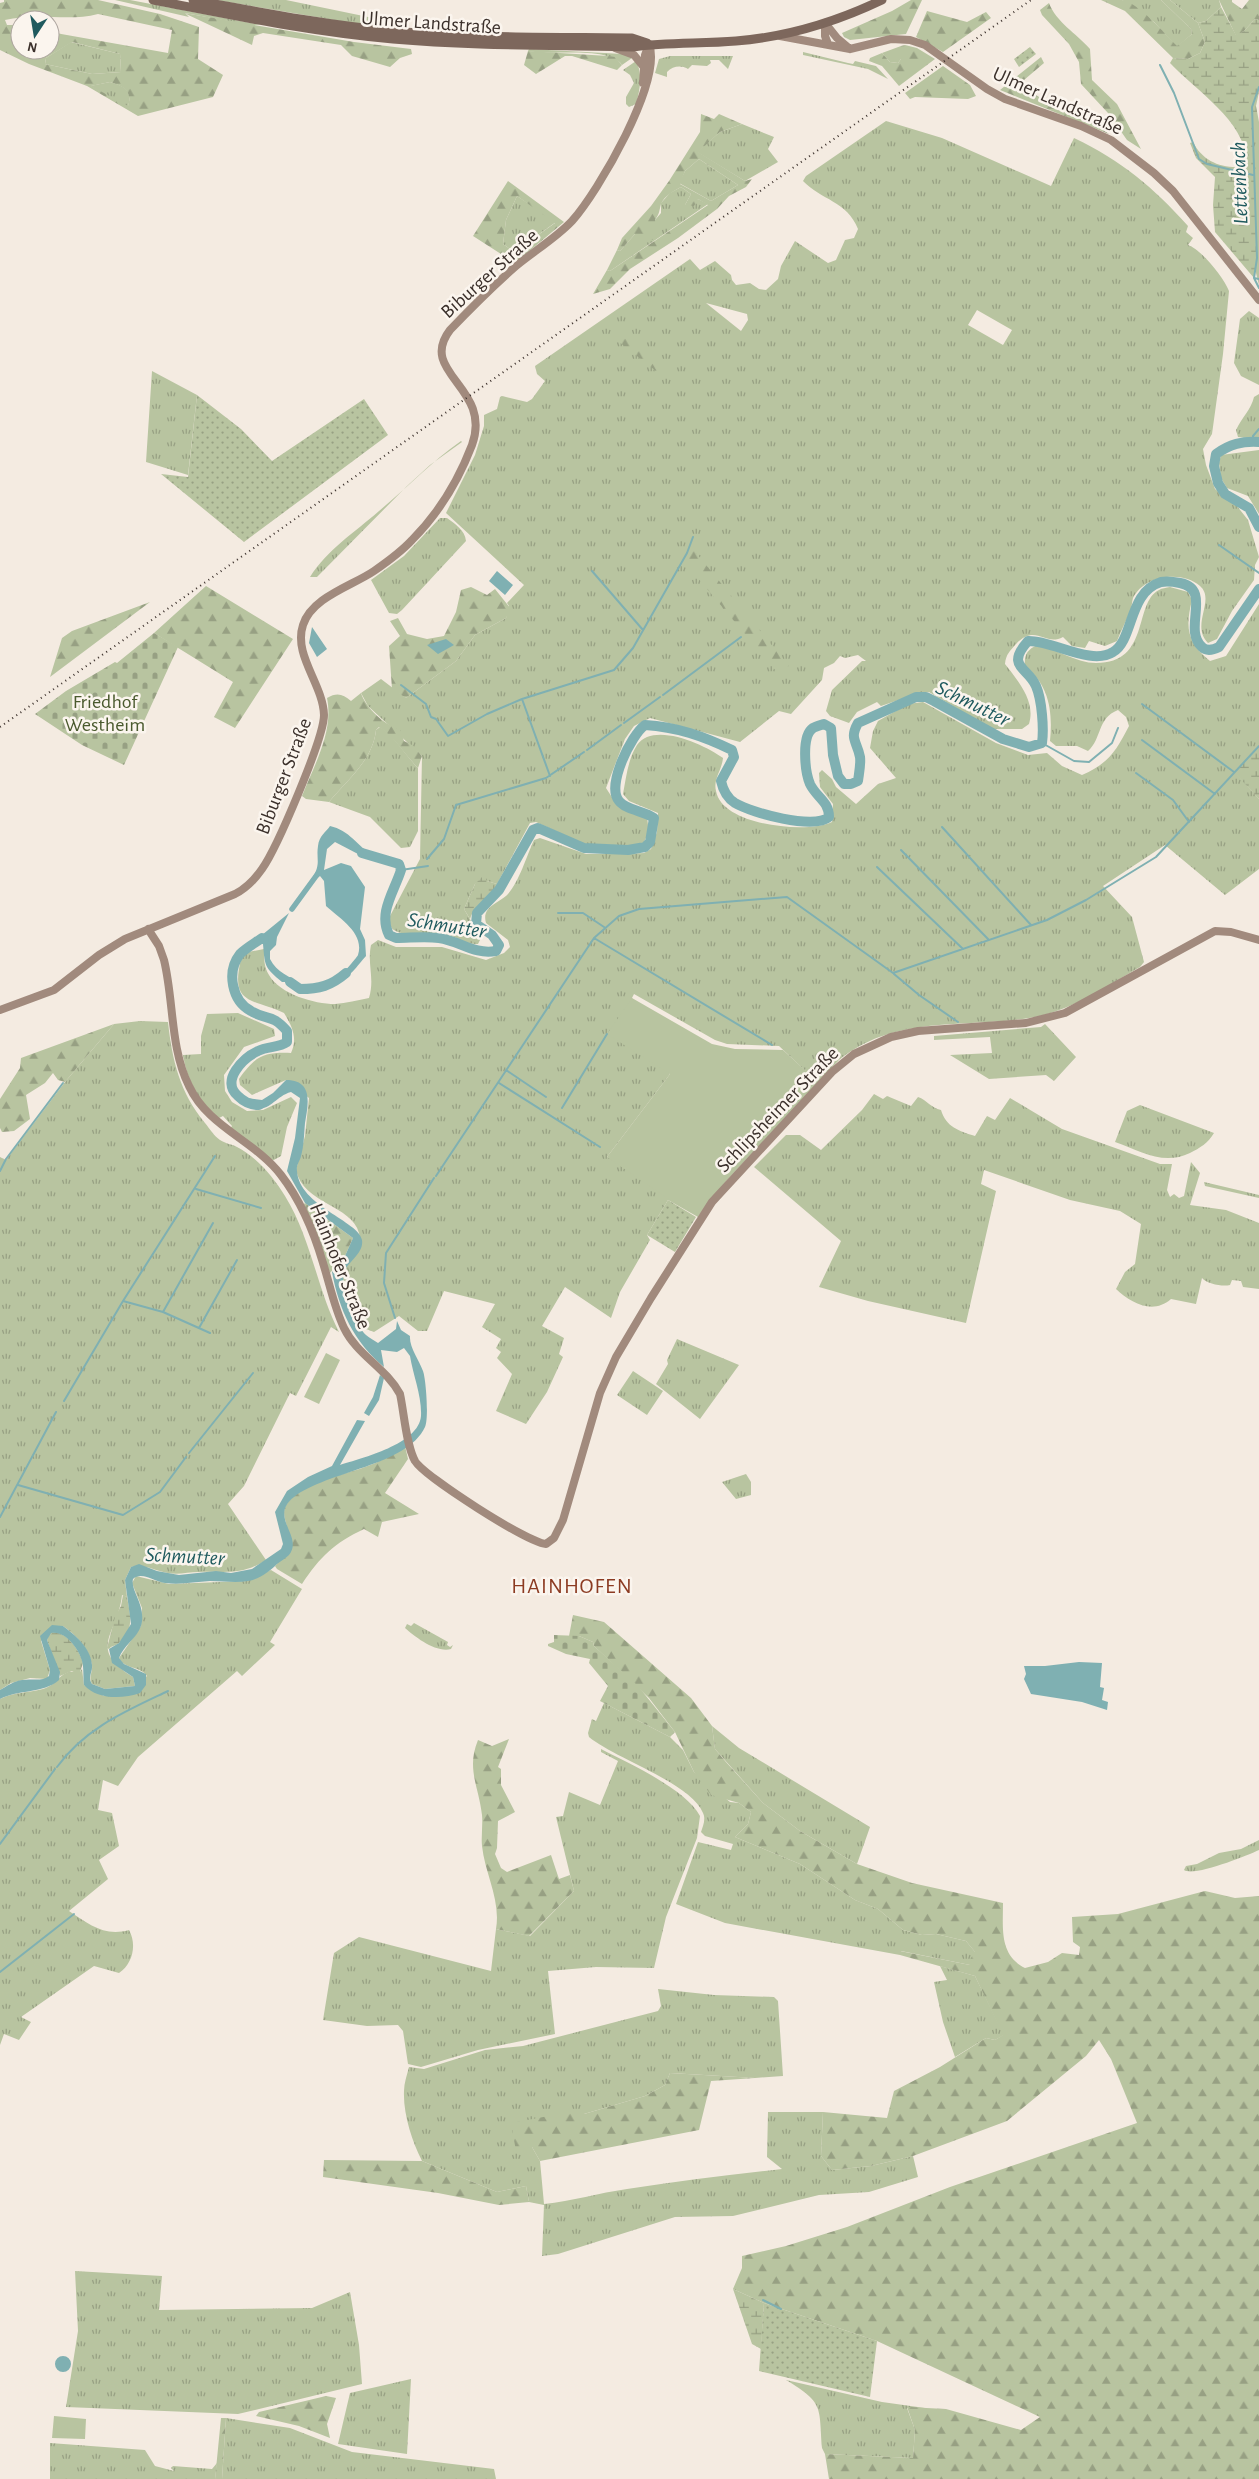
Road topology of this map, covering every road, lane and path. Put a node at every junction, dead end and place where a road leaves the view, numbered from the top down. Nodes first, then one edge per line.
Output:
1 (153, 0) edge
2 (193, 0) edge
3 (882, 0) edge
4 (825, 23) junction
5 (776, 36) junction
6 (649, 44) junction
7 (828, 44) junction
8 (608, 46) junction
9 (850, 49) junction
10 (644, 66) junction
11 (642, 95) junction
12 (1259, 300) edge
13 (148, 929) junction
14 (1259, 940) edge
15 (0, 1010) edge
16 (546, 1544) joint

1 - 8 main road, Ulmer Landstraße
2 - 6 main road, Ulmer Landstraße
3 - 4 main road, Ulmer Landstraße
4 - 5 main road, Ulmer Landstraße
4 - 7 street
4 - 9 street
5 - 6 main road, Ulmer Landstraße
5 - 7 street
6 - 8 main road, Ulmer Landstraße
6 - 10 street, Biburger Straße
6 - 11 street, Biburger Straße
7 - 9 street
8 - 10 street
9 - 12 street, Ulmer Landstraße
10 - 11 street, Biburger Straße
11 - 13 street, Biburger Straße
13 - 15 street, Biburger Straße
13 - 16 street, Hainhofer Straße
14 - 16 street, Schlipsheimer Straße

